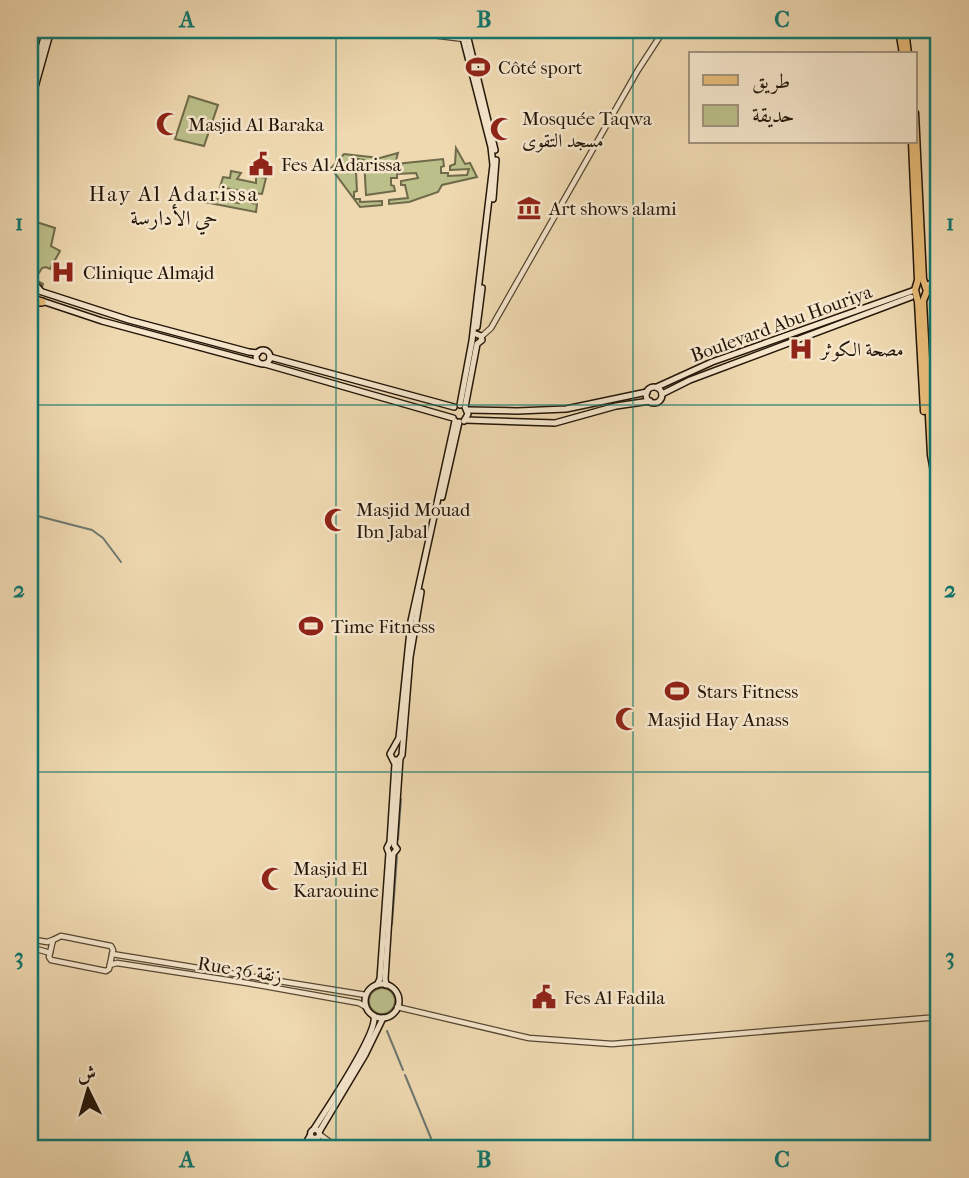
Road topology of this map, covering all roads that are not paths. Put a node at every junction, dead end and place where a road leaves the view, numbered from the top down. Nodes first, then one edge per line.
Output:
1 (48, 30) edge
2 (392, 30) edge
3 (422, 30) edge
4 (664, 30) edge
5 (900, 30) edge
6 (905, 30) edge
7 (465, 35) edge
8 (902, 52) edge
9 (908, 52) edge
10 (30, 89) edge
11 (30, 105) edge
12 (916, 143) edge
13 (912, 144) edge
14 (30, 278) edge
15 (939, 282) edge
16 (30, 288) edge
17 (921, 291) junction
18 (43, 297) junction
19 (30, 299) edge
20 (476, 338) junction
21 (258, 353) junction
22 (270, 357) junction
23 (262, 364) junction
24 (657, 387) junction
25 (647, 392) junction
26 (662, 394) junction
27 (650, 401) junction
28 (462, 407) junction
29 (458, 420) junction
30 (939, 499) edge
31 (939, 510) edge
32 (394, 750) junction
33 (399, 757) junction
34 (391, 853) junction
35 (30, 939) edge
36 (53, 940) junction
37 (30, 947) edge
38 (50, 953) junction
39 (112, 954) junction
40 (110, 965) junction
41 (377, 985) junction
42 (386, 985) junction
43 (366, 995) junction
44 (366, 1007) junction
45 (397, 1007) junction
46 (374, 1016) junction
47 (939, 1017) edge
48 (383, 1018) junction
49 (316, 1135) junction
50 (303, 1148) edge
51 (309, 1148) edge
52 (328, 1148) edge
53 (338, 1148) edge

1 - 10 main road
1 - 11 main road
2 - 7 street
3 - 7 street
4 - 20 street
5 - 8 main road
6 - 9 main road
7 - 20 main road
12 - 17 main road
13 - 17 main road
14 - 18 main road
15 - 17 main road, Boulevard Abu Houriya
16 - 18 main road
17 - 24 main road, Boulevard Abu Houriya
17 - 26 main road, Boulevard Abu Houriya
17 - 30 main road
17 - 31 main road
18 - 19 highway
18 - 21 main road
18 - 23 main road
20 - 28 main road
21 - 22 main road
21 - 23 main road
22 - 23 main road
22 - 28 main road
23 - 29 main road
24 - 25 main road
24 - 26 main road
25 - 27 main road
25 - 28 main road
26 - 27 main road
27 - 29 main road
28 - 29 main road
28 - 29 main road
29 - 32 main road
29 - 33 main road
32 - 33 main road
32 - 33 main road
33 - 34 main road
34 - 41 main road
34 - 42 main road
35 - 36 street
36 - 38 street
36 - 39 street, Rue 36 زنقة
37 - 38 street
38 - 40 street, Rue 36 زنقة
39 - 40 street
39 - 43 street, Rue 36 زنقة
40 - 44 street, Rue 36 زنقة
41 - 42 main road
41 - 43 main road
42 - 45 main road
43 - 44 main road
44 - 46 main road
45 - 47 street
45 - 48 main road
46 - 48 main road
46 - 49 main road
48 - 49 main road
49 - 50 main road
49 - 51 main road
49 - 52 street
49 - 53 street

